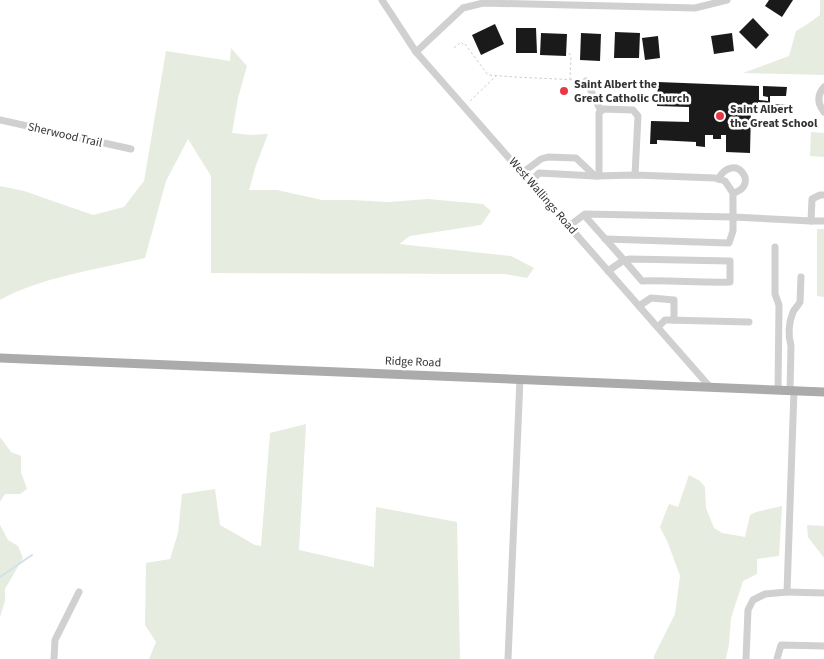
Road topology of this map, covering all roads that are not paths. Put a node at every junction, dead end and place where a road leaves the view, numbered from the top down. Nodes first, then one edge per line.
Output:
1 (382, 0) edge
2 (727, 0) edge
3 (511, 2) edge
4 (633, 3) edge
5 (416, 52) junction
6 (586, 80) road end
7 (824, 87) edge
8 (601, 111) junction
9 (824, 112) edge
10 (0, 120) edge
11 (131, 150) dead end
12 (522, 173) junction
13 (635, 175) junction
14 (597, 176) junction
15 (718, 179) junction
16 (530, 182) junction
17 (733, 193) junction
18 (824, 195) edge
19 (584, 215) junction
20 (733, 218) junction
21 (811, 221) junction
22 (824, 221) edge
23 (569, 226) junction
24 (606, 239) junction
25 (776, 246) dead end
26 (624, 260) junction
27 (608, 270) junction
28 (801, 277) dead end
29 (639, 306) junction
30 (674, 320) junction
31 (749, 322) dead end
32 (658, 327) junction
33 (0, 358) edge
34 (520, 379) junction
35 (710, 387) junction
36 (778, 390) junction
37 (792, 390) junction
38 (824, 392) edge
39 (79, 592) dead end
40 (787, 592) junction
41 (824, 593) edge
42 (824, 646) edge
43 (54, 659) edge
44 (508, 659) edge
45 (746, 659) edge
46 (777, 659) edge

1 - 5 street, West Wallings Road
2 - 4 street
3 - 4 street
3 - 5 street
5 - 12 street, West Wallings Road
6 - 8 street
7 - 9 street
8 - 13 street
8 - 14 street
10 - 11 street, Sherwood Trail
12 - 14 street
12 - 16 street, West Wallings Road
13 - 14 street
13 - 15 street
14 - 16 street
15 - 17 street
15 - 17 street
16 - 23 street, West Wallings Road
17 - 20 street
18 - 21 street
19 - 20 street
19 - 23 street
19 - 24 street
20 - 21 street
20 - 24 street
21 - 22 street
23 - 27 street, West Wallings Road
24 - 26 street
25 - 36 street
26 - 26 street
26 - 27 street
27 - 29 street, West Wallings Road
28 - 37 street
29 - 30 street
29 - 32 street, West Wallings Road
30 - 31 street
30 - 32 street
32 - 35 street, West Wallings Road
33 - 34 main road, Ridge Road
34 - 35 main road, Ridge Road
34 - 44 street
35 - 36 main road, Ridge Road
36 - 37 main road, Ridge Road
37 - 38 main road, Ridge Road
37 - 40 street
39 - 43 street
40 - 41 street
40 - 45 street
42 - 46 street

